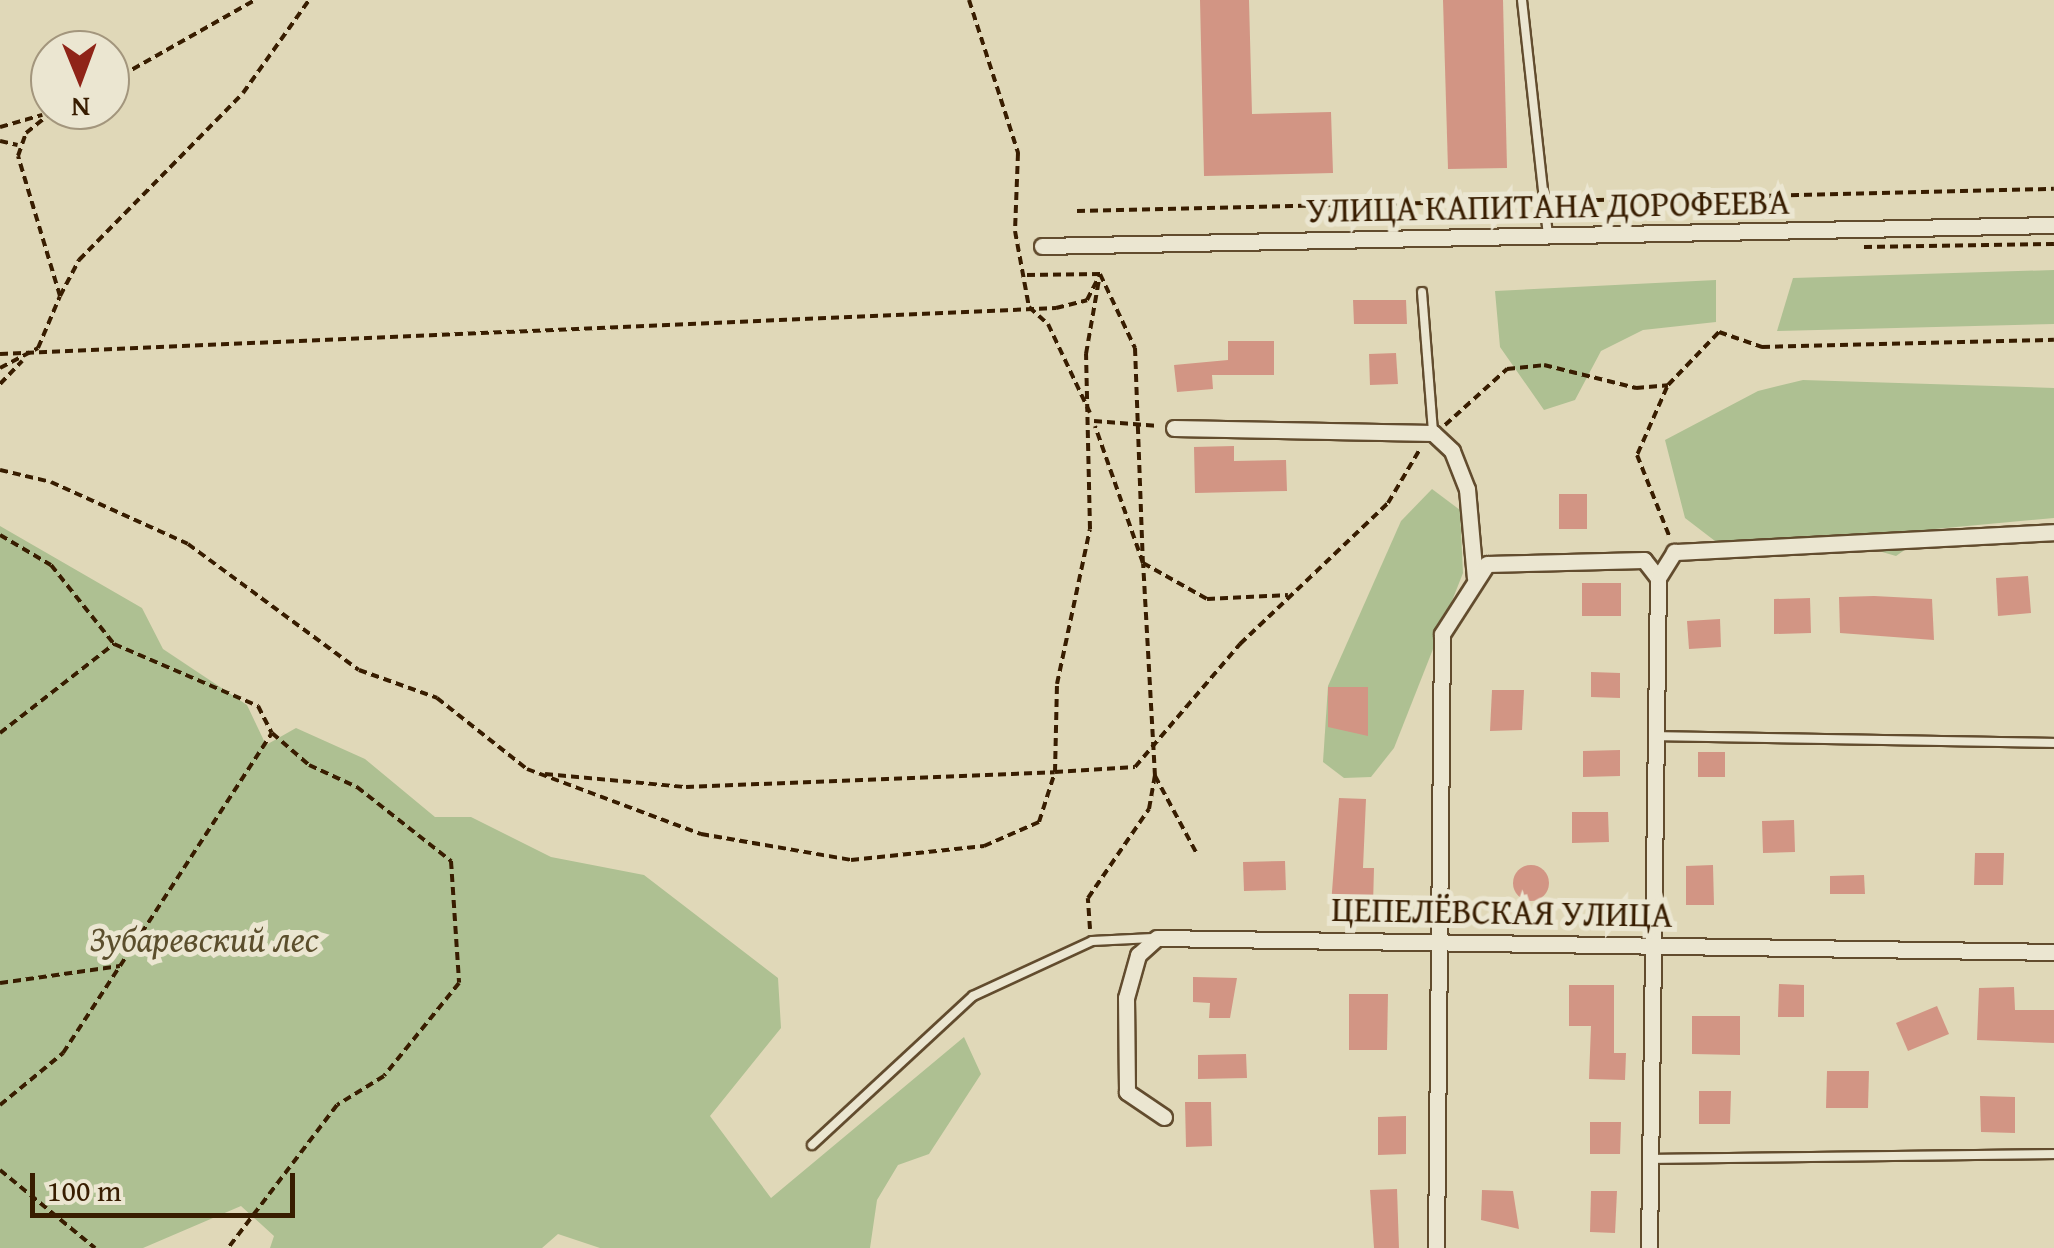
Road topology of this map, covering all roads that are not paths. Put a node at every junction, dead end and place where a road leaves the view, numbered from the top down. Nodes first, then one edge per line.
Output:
1 (1522, 0) edge
2 (2054, 226) edge
3 (1548, 236) junction
4 (1042, 246) dead end
5 (1422, 292) dead end
6 (1174, 428) road end
7 (1433, 433) junction
8 (2054, 532) edge
9 (1658, 578) junction
10 (1475, 582) junction
11 (1654, 736) junction
12 (2054, 743) edge
13 (1157, 938) junction
14 (1438, 938) junction
15 (1653, 946) junction
16 (2054, 952) edge
17 (1164, 1118) dead end
18 (812, 1145) dead end
19 (2054, 1154) edge
20 (1650, 1159) junction
21 (1436, 1248) edge
22 (1649, 1248) edge

1 - 3 lane
2 - 3 street, УЛИЦА КАПИТАНА ДОРОФЕЕВА
3 - 4 street, УЛИЦА КАПИТАНА ДОРОФЕЕВА
5 - 7 lane
6 - 7 street
7 - 10 street
8 - 9 street
9 - 10 street
9 - 11 street
10 - 14 street
11 - 12 lane
11 - 15 street
13 - 14 street, ЦЕПЕЛЁВСКАЯ УЛИЦА
13 - 17 street
13 - 18 lane
14 - 15 street, ЦЕПЕЛЁВСКАЯ УЛИЦА
14 - 21 street
15 - 16 street, ЦЕПЕЛЁВСКАЯ УЛИЦА
15 - 20 street
19 - 20 lane
20 - 22 street

